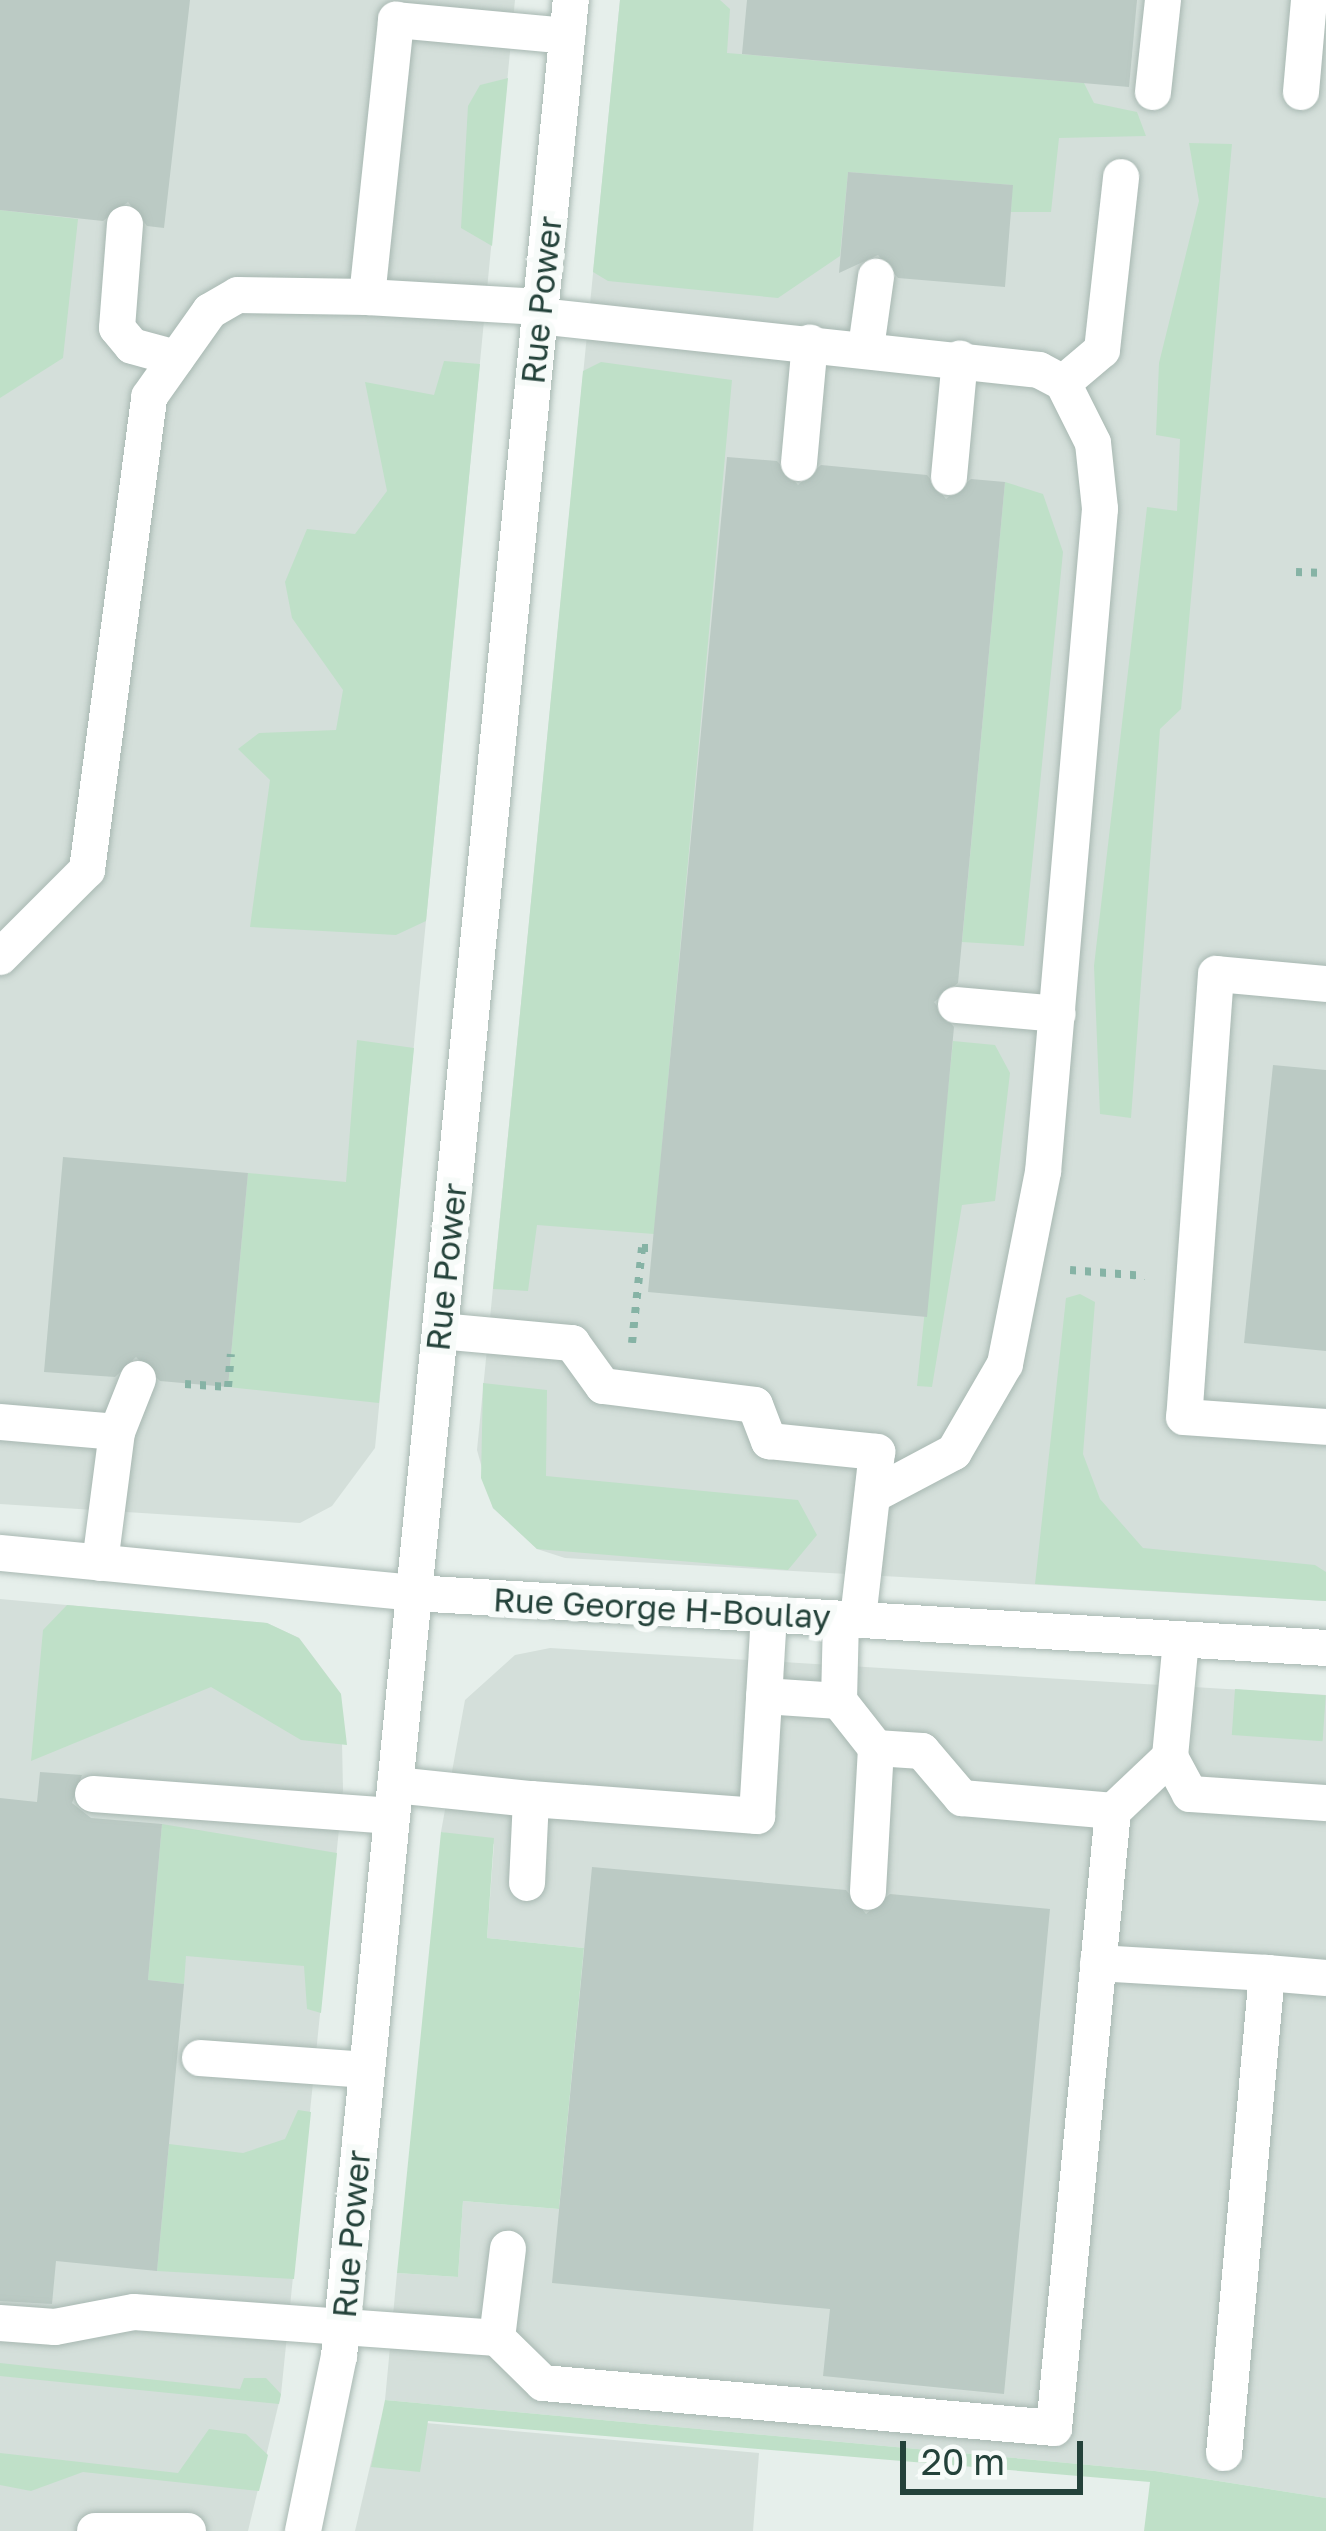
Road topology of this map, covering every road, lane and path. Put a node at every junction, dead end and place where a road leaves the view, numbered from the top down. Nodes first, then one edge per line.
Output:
1 (1163, 0) edge
2 (1309, 0) edge
3 (397, 10) edge
4 (569, 18) edge
5 (1154, 92) dead end
6 (1301, 92) dead end
7 (1121, 177) dead end
8 (125, 224) dead end
9 (876, 277) dead end
10 (367, 298) junction
11 (540, 311) junction
12 (810, 343) junction
13 (866, 348) junction
14 (176, 358) junction
15 (960, 359) junction
16 (1063, 382) junction
17 (799, 464) dead end
18 (949, 477) dead end
19 (1297, 572) dead end
20 (1326, 573) edge
21 (0, 957) edge
22 (1326, 984) edge
23 (956, 1005) dead end
24 (1058, 1014) junction
25 (652, 1248) dead end
26 (1024, 1266) junction
27 (1194, 1280) junction
28 (637, 1290) dead end
29 (440, 1331) junction
30 (231, 1354) dead end
31 (138, 1379) joint
32 (0, 1422) edge
33 (1326, 1427) edge
34 (118, 1432) junction
35 (872, 1495) junction
36 (0, 1553) edge
37 (100, 1563) junction
38 (414, 1593) junction
39 (769, 1614) junction
40 (850, 1619) junction
41 (1181, 1640) junction
42 (1326, 1648) edge
43 (764, 1696) junction
44 (839, 1701) junction
45 (876, 1748) junction
46 (1170, 1756) junction
47 (94, 1794) dead end
48 (531, 1799) junction
49 (393, 1801) junction
50 (1326, 1803) edge
51 (1113, 1811) junction
52 (526, 1882) dead end
53 (868, 1892) dead end
54 (1099, 1963) junction
55 (1267, 1973) junction
56 (1326, 1978) edge
57 (200, 2058) dead end
58 (367, 2070) junction
59 (508, 2248) dead end
60 (0, 2323) edge
61 (342, 2326) junction
62 (497, 2338) junction
63 (1224, 2453) dead end
64 (316, 2528) edge
65 (95, 2531) edge
66 (188, 2531) edge

1 - 5 street
2 - 6 street
3 - 4 street
3 - 10 street
4 - 11 street, Rue Power
7 - 16 street
8 - 14 street
9 - 13 street
10 - 11 street
10 - 14 street
11 - 12 street
11 - 29 street, Rue Power
12 - 13 street
12 - 17 street
13 - 15 street
14 - 21 street
15 - 16 street
15 - 18 street
16 - 24 street
19 - 20 path
22 - 27 street
23 - 24 street
24 - 26 street
25 - 28 path
26 - 27 path
26 - 35 street
27 - 33 street
29 - 35 street
29 - 38 street, Rue Power
30 - 31 path
31 - 34 street
32 - 34 street
34 - 37 street
35 - 40 street
36 - 37 street, Rue George H-Boulay
37 - 38 street, Rue George H-Boulay
38 - 39 street, Rue George H-Boulay
38 - 49 street, Rue Power
39 - 40 street, Rue George H-Boulay
39 - 43 street
40 - 41 street, Rue George H-Boulay
40 - 44 street
41 - 42 street, Rue George H-Boulay
41 - 46 street
43 - 44 street
43 - 48 street
44 - 45 street
45 - 51 street
45 - 53 street
46 - 50 street
46 - 51 street
47 - 49 street
48 - 49 street
48 - 52 street
49 - 58 street, Rue Power
51 - 54 street
54 - 55 street
54 - 62 street
55 - 56 street
55 - 63 street
57 - 58 street
58 - 61 street, Rue Power
59 - 62 street
60 - 61 street
61 - 62 street
61 - 64 street, Rue Power
65 - 66 street

